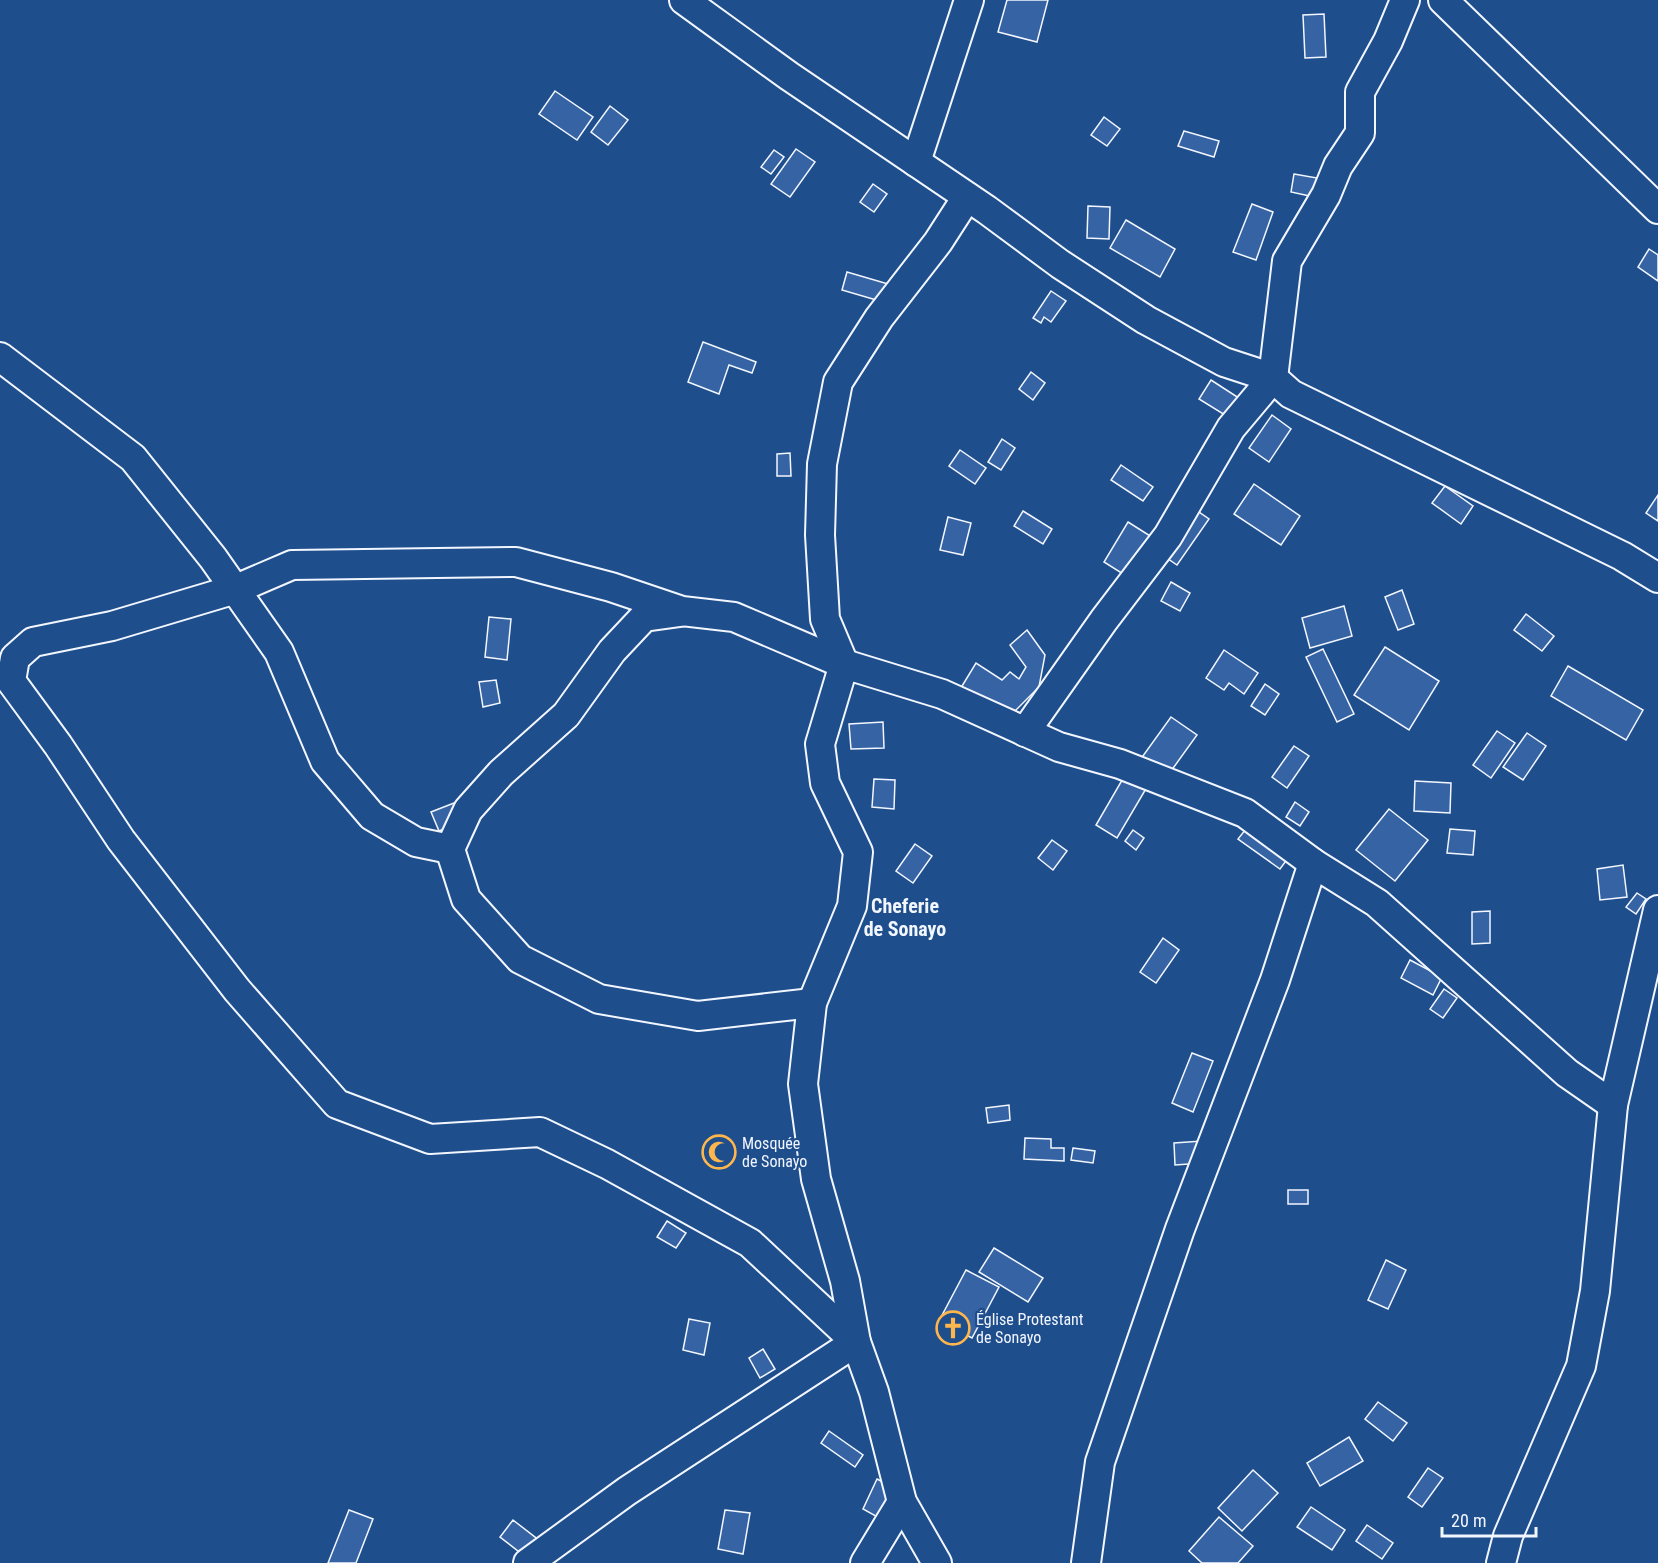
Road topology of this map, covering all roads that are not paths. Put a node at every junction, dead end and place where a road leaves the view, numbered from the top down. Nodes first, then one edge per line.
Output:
1 (684, 0) edge
2 (969, 0) edge
3 (1405, 0) edge
4 (1443, 0) edge
5 (916, 162) junction
6 (968, 197) junction
7 (1658, 210) edge
8 (0, 357) edge
9 (1273, 378) junction
10 (1658, 578) edge
11 (236, 589) junction
12 (682, 612) junction
13 (844, 664) junction
14 (1025, 732) junction
15 (450, 849) junction
16 (1313, 863) junction
17 (1658, 910) edge
18 (812, 1003) junction
19 (1613, 1105) junction
20 (856, 1342) junction
21 (902, 1502) junction
22 (528, 1563) edge
23 (865, 1563) edge
24 (937, 1563) edge
25 (1086, 1563) edge
26 (1501, 1563) edge

1 - 5 street
2 - 5 street
3 - 9 street
4 - 7 street
5 - 6 street
6 - 9 street
6 - 13 street
8 - 11 street
9 - 10 street
9 - 14 street
11 - 12 street
11 - 15 street
11 - 20 street
12 - 13 street
12 - 15 street
13 - 14 street
13 - 18 street
14 - 16 street
15 - 18 street
16 - 19 street
16 - 25 street
17 - 19 street
18 - 20 street
19 - 26 street
20 - 21 street
20 - 22 street
21 - 23 street
21 - 24 street

